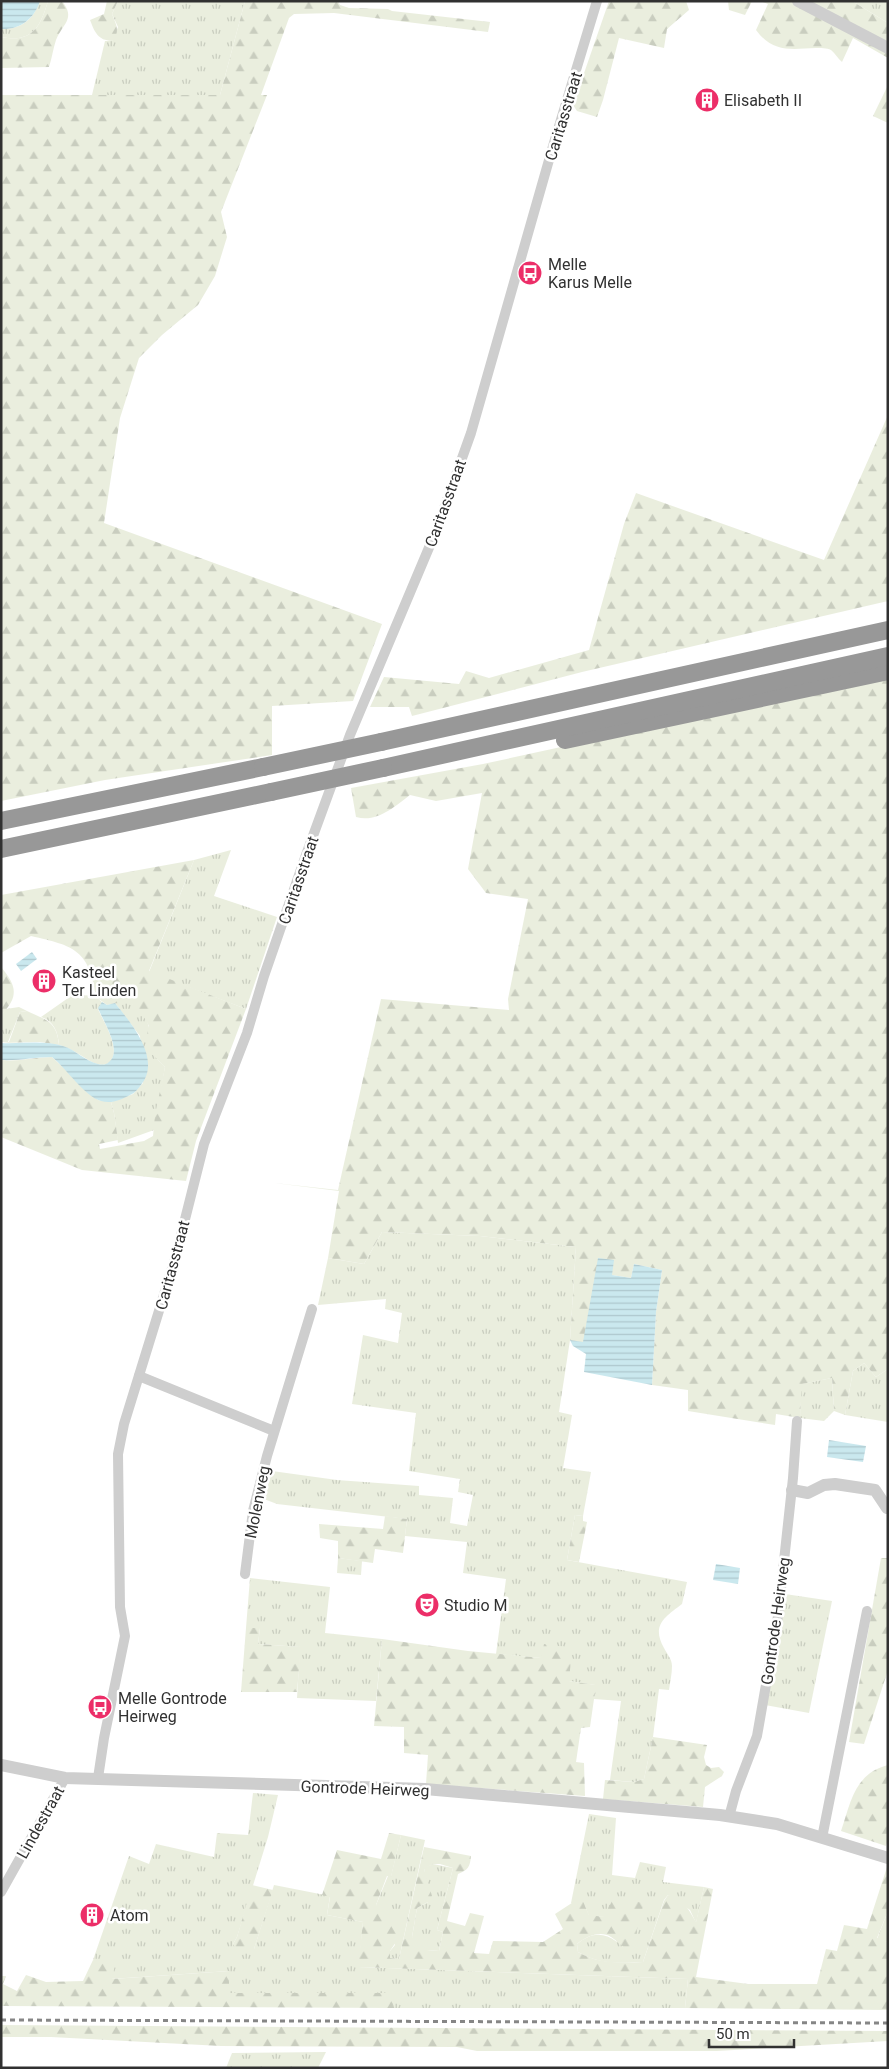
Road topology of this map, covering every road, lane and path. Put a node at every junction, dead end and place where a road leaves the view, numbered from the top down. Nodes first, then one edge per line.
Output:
1 (597, 1) edge
2 (798, 1) edge
3 (888, 48) edge
4 (888, 630) edge
5 (888, 656) edge
6 (888, 671) edge
7 (409, 762) junction
8 (1, 821) edge
9 (1, 848) edge
10 (312, 1309) dead end
11 (140, 1376) junction
12 (797, 1421) dead end
13 (274, 1431) junction
14 (792, 1490) junction
15 (887, 1508) edge
16 (245, 1574) dead end
17 (867, 1611) dead end
18 (1, 1765) edge
19 (65, 1778) junction
20 (98, 1778) junction
21 (729, 1817) junction
22 (822, 1838) junction
23 (888, 1858) edge
24 (1, 1892) edge

1 - 11 street, Caritasstraat
2 - 3 street
4 - 8 highway, bridge
5 - 7 highway
6 - 7 highway
7 - 9 highway, bridge
10 - 13 street, Molenweg
11 - 13 street
11 - 20 street, Caritasstraat
12 - 14 street, Gontrode Heirweg
13 - 16 street, Molenweg
14 - 15 street
14 - 21 street, Gontrode Heirweg
17 - 22 street
18 - 19 street, Gontrode Heirweg
19 - 20 street, Gontrode Heirweg
19 - 24 street, Lindestraat
20 - 21 street, Gontrode Heirweg
21 - 22 street, Gontrode Heirweg
22 - 23 street, Gontrode Heirweg

